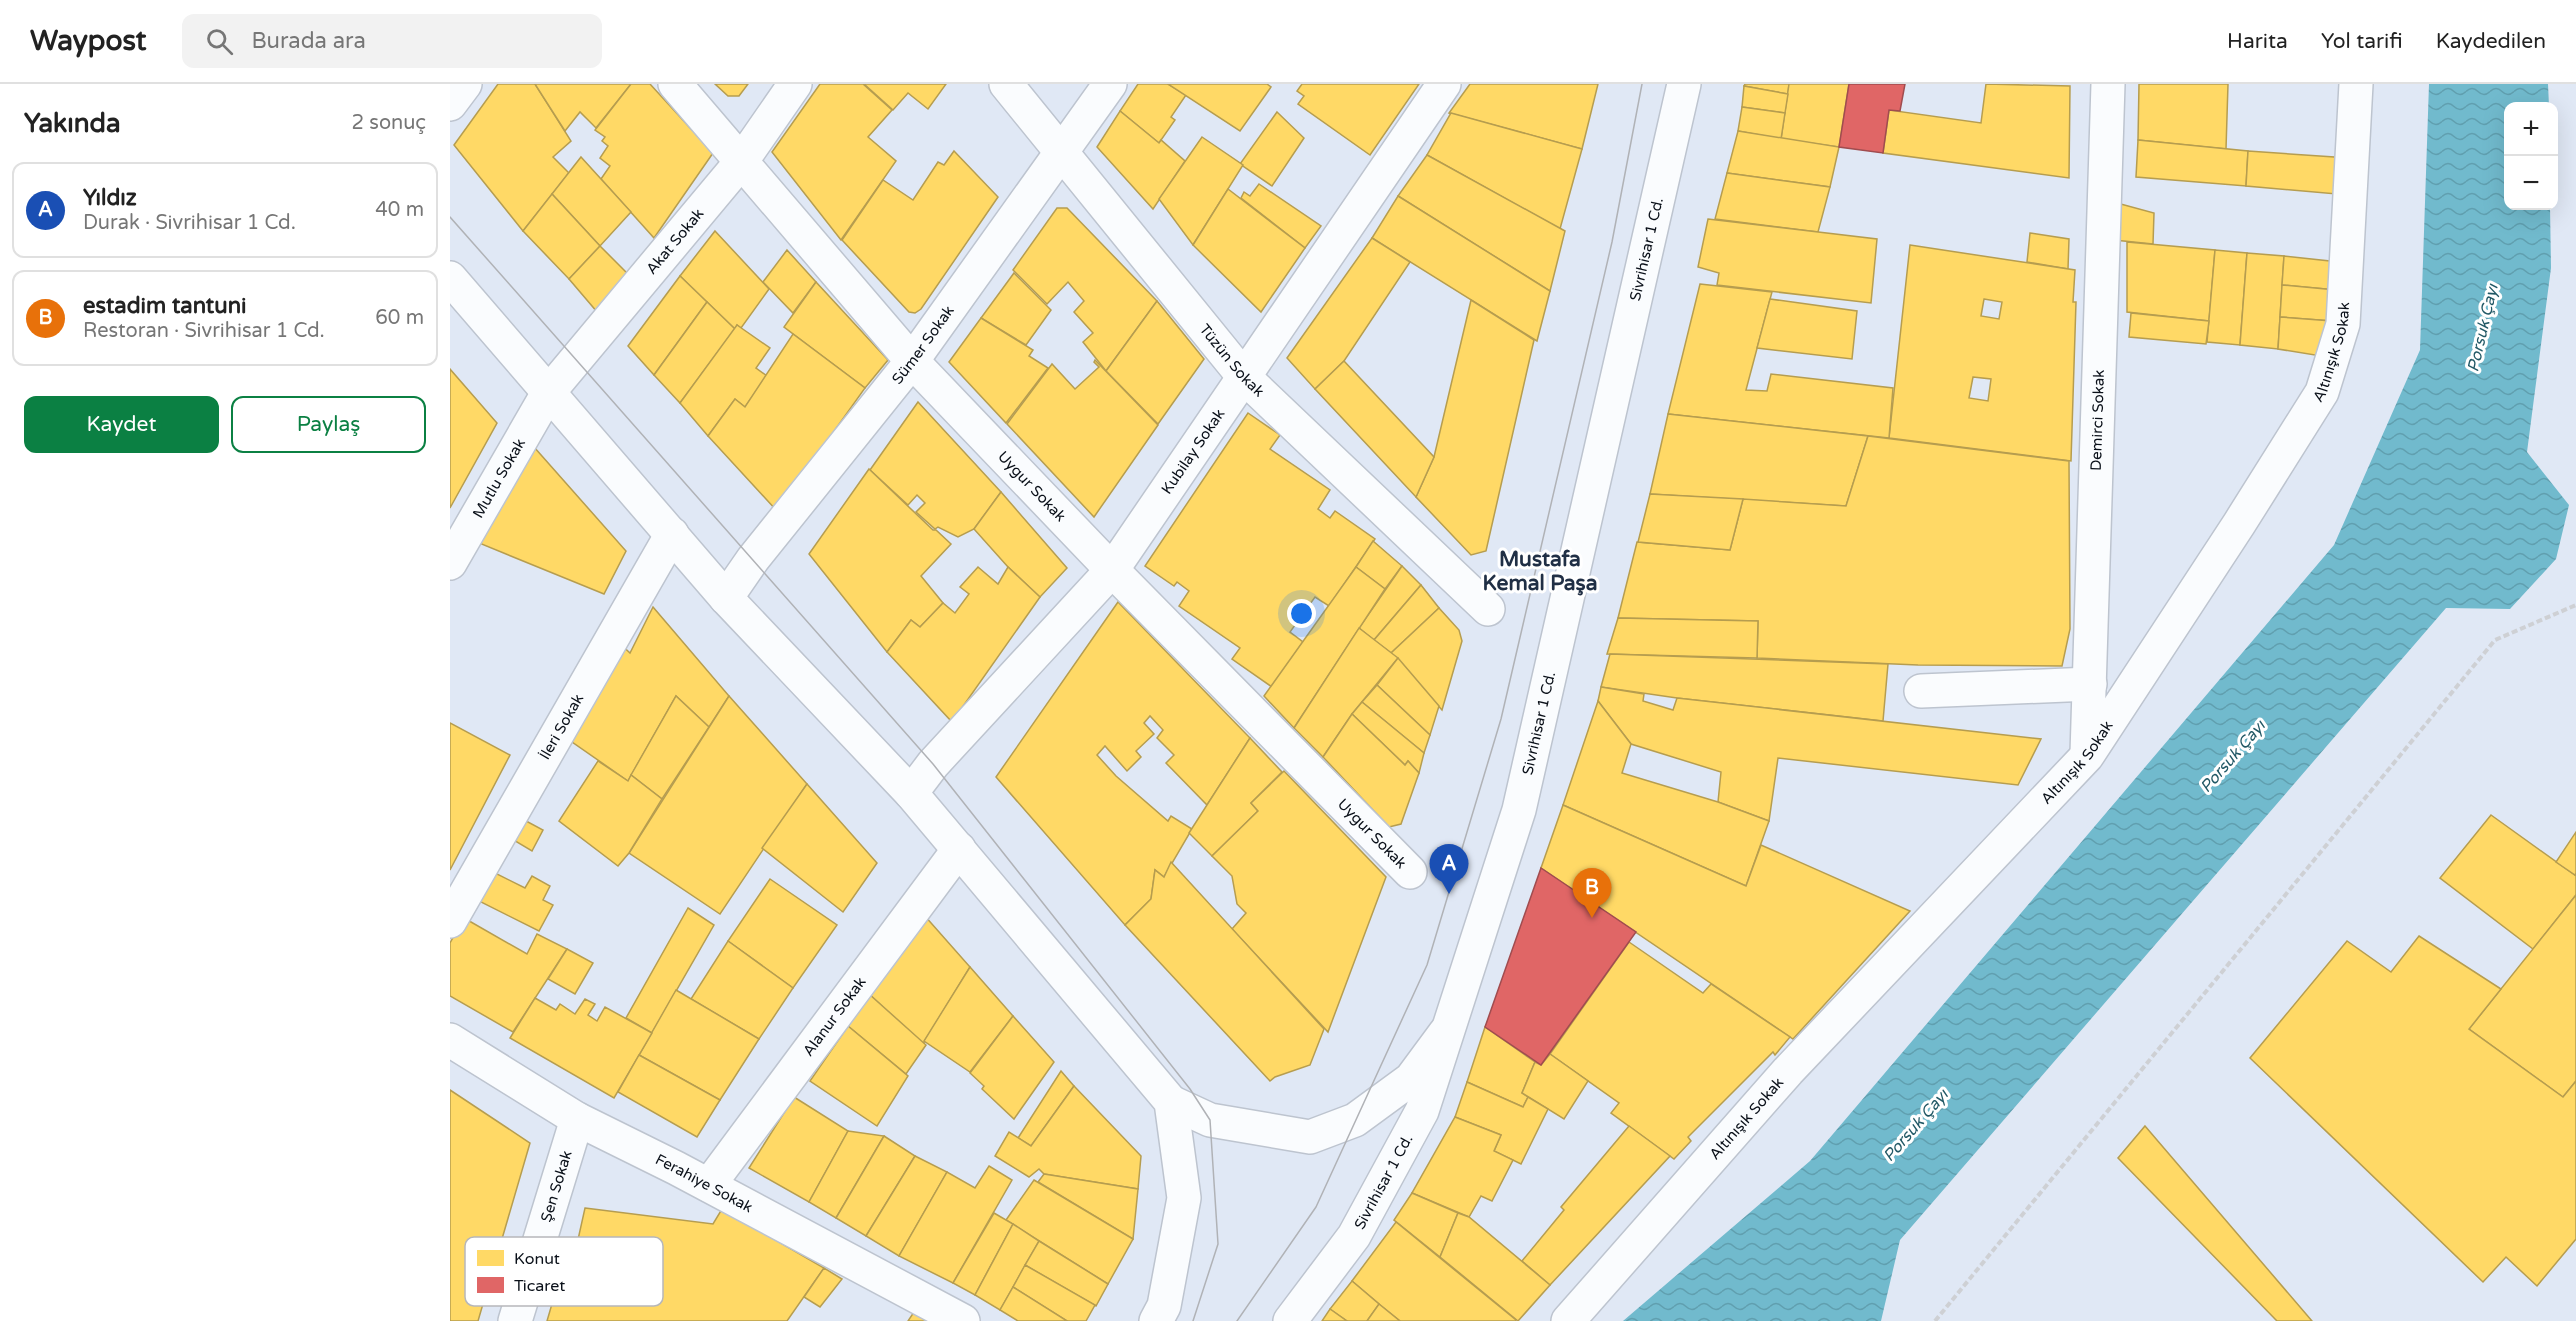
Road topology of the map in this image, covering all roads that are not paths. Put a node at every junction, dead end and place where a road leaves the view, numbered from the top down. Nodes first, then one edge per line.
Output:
1 (465, 84) edge
2 (675, 84) edge
3 (795, 84) edge
4 (1006, 84) edge
5 (1110, 84) edge
6 (1444, 84) edge
7 (1684, 84) edge
8 (2108, 84) edge
9 (2356, 84) edge
10 (450, 104) edge
11 (1061, 155) junction
12 (741, 162) junction
13 (450, 278) edge
14 (912, 361) junction
15 (1244, 377) junction
16 (548, 393) junction
17 (672, 534) junction
18 (450, 563) edge
19 (1112, 570) junction
20 (726, 598) junction
21 (1488, 609) dead end
22 (2090, 684) junction
23 (1921, 691) dead end
24 (2087, 756) junction
25 (911, 794) junction
26 (960, 849) junction
27 (1410, 872) dead end
28 (450, 921) edge
29 (1448, 1029) junction
30 (450, 1040) edge
31 (1171, 1102) junction
32 (577, 1119) junction
33 (709, 1185) junction
34 (541, 1237) edge
35 (520, 1306) edge
36 (515, 1321) edge
37 (963, 1321) edge
38 (1156, 1321) edge
39 (1290, 1321) edge
40 (1568, 1321) edge

1 - 10 street
2 - 12 street, Uygur Sokak
3 - 12 street, Akat Sokak
4 - 11 street, Tüzün Sokak
5 - 11 street, Sümer Sokak
6 - 15 street, Kubilay Sokak
7 - 29 street, Sivrihisar 1 Cd.
8 - 22 street, Demirci Sokak
9 - 24 street, Altınışık Sokak
11 - 14 street, Sümer Sokak
11 - 15 street, Tüzün Sokak
12 - 14 street, Uygur Sokak
12 - 16 street, Akat Sokak
13 - 16 street
14 - 19 street, Uygur Sokak
14 - 20 street, Sümer Sokak
15 - 19 street, Kubilay Sokak
15 - 21 street, Tüzün Sokak
16 - 17 street
16 - 18 street, Mutlu Sokak
17 - 20 street
17 - 28 street, İleri Sokak
19 - 25 street, Kubilay Sokak
19 - 27 street, Uygur Sokak
20 - 25 street
22 - 23 street
22 - 24 street, Demirci Sokak
24 - 40 street, Altınışık Sokak
25 - 26 street
26 - 31 street
26 - 33 street, Alanur Sokak
29 - 31 street
29 - 39 street, Sivrihisar 1 Cd.
30 - 32 street, Ferahiye Sokak
31 - 38 street
32 - 33 street, Ferahiye Sokak
32 - 34 street, Şen Sokak
33 - 37 street, Ferahiye Sokak
35 - 36 street, Şen Sokak

